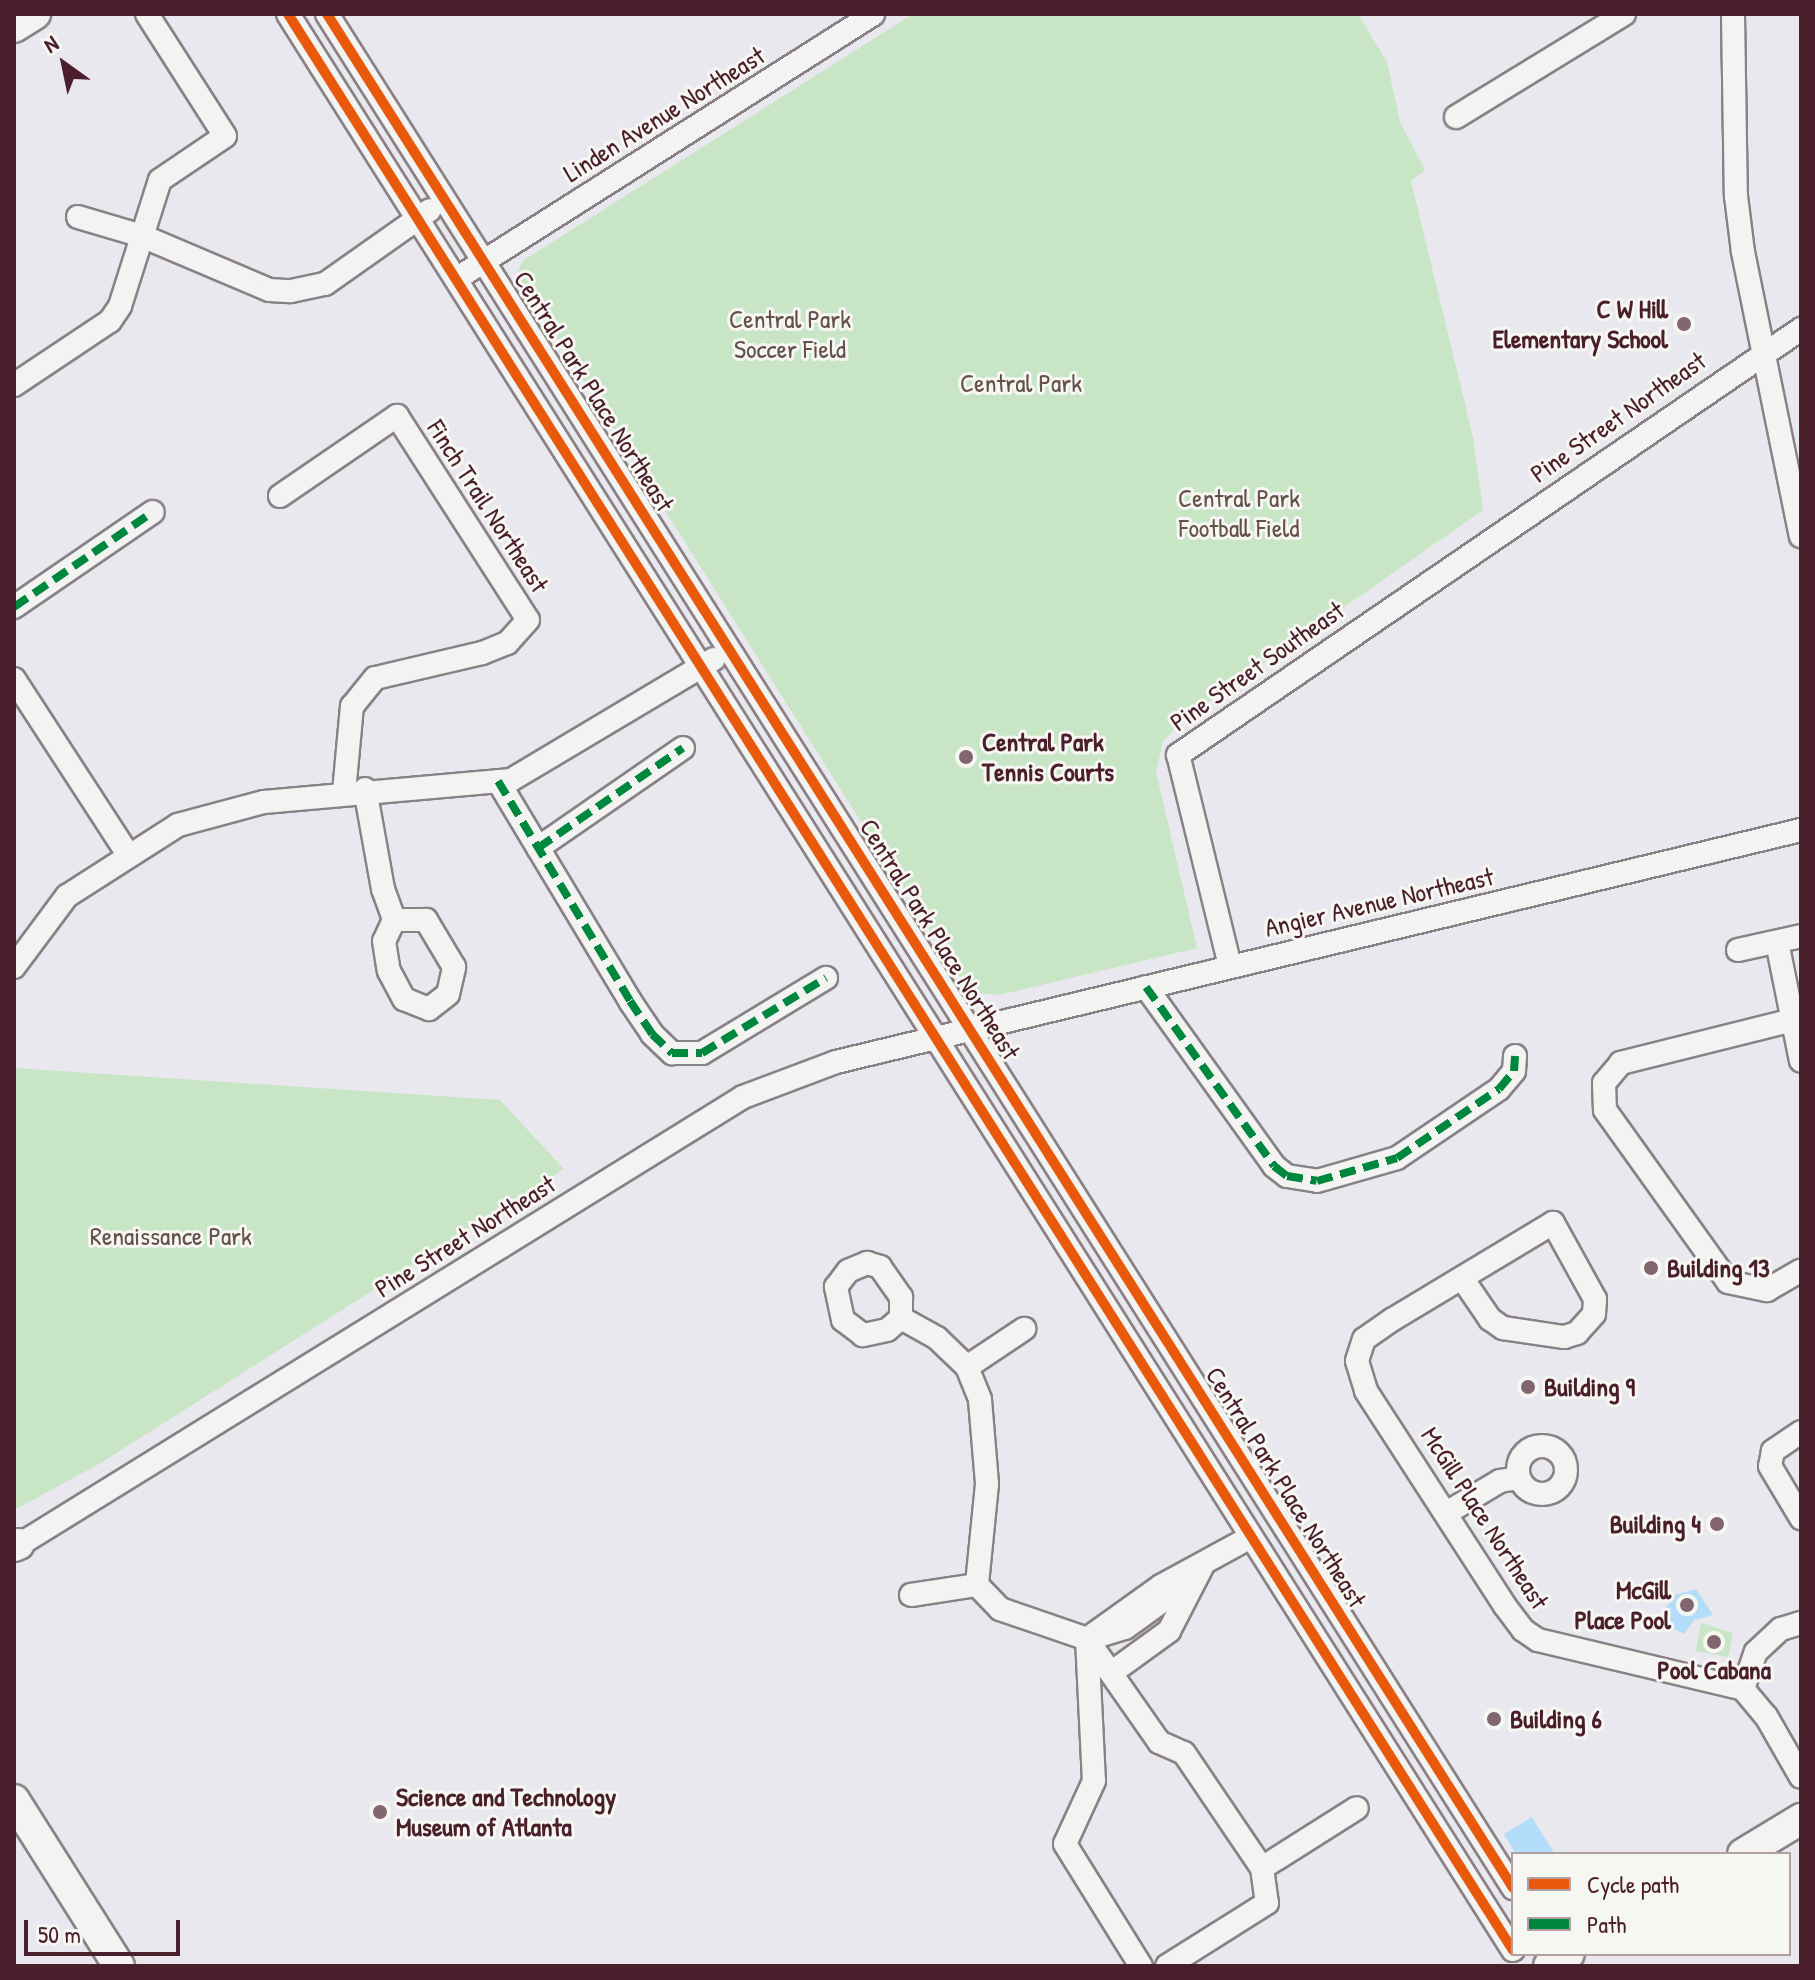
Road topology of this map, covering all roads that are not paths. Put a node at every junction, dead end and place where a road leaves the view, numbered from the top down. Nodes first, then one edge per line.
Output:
1 (35, 14) edge
2 (147, 14) edge
3 (288, 14) edge
4 (327, 14) edge
5 (873, 14) edge
6 (1624, 14) edge
7 (1733, 14) edge
8 (14, 27) edge
9 (1456, 117) dead end
10 (446, 199) junction
11 (78, 217) dead end
12 (418, 217) junction
13 (142, 236) junction
14 (486, 261) junction
15 (456, 279) junction
16 (1801, 329) edge
17 (1763, 353) junction
18 (14, 385) edge
19 (280, 496) dead end
20 (153, 512) dead end
21 (1801, 536) edge
22 (1469, 554) joint
23 (14, 607) edge
24 (731, 649) junction
25 (702, 667) junction
26 (14, 679) edge
27 (683, 748) dead end
28 (498, 781) junction
29 (355, 791) junction
30 (1801, 830) edge
31 (538, 848) junction
32 (127, 853) junction
33 (394, 920) dead end
34 (1801, 936) edge
35 (1777, 942) junction
36 (1738, 950) dead end
37 (1230, 966) junction
38 (14, 967) edge
39 (826, 978) dead end
40 (1146, 987) junction
41 (1797, 1019) edge
42 (970, 1029) junction
43 (937, 1037) junction
44 (1515, 1056) dead end
45 (1801, 1061) edge
46 (1801, 1270) edge
47 (1462, 1278) junction
48 (901, 1318) dead end
49 (1024, 1329) dead end
50 (967, 1367) junction
51 (1801, 1432) edge
52 (1518, 1478) dead end
53 (1448, 1512) junction
54 (1801, 1518) edge
55 (1251, 1537) junction
56 (16, 1546) edge
57 (1196, 1568) junction
58 (977, 1585) junction
59 (911, 1595) dead end
60 (1138, 1610) junction
61 (1801, 1623) edge
62 (1087, 1639) junction
63 (1157, 1640) junction
64 (1111, 1673) junction
65 (1743, 1689) junction
66 (1801, 1777) edge
67 (14, 1800) edge
68 (1357, 1808) dead end
69 (1801, 1819) edge
70 (1746, 1852) edge
71 (1262, 1868) junction
72 (1511, 1885) edge
73 (1511, 1947) edge
74 (119, 1966) edge
75 (1141, 1966) edge
76 (1167, 1966) edge

1 - 8 main road
2 - 13 street
3 - 12 street, Central Park Place Northeast
4 - 10 street, Central Park Place Northeast
5 - 14 street, Linden Avenue Northeast
6 - 9 street
7 - 17 street
10 - 12 street
10 - 14 street, Central Park Place Northeast
11 - 13 street
12 - 13 street
12 - 15 street, Central Park Place Northeast
13 - 18 street
14 - 15 street, Central Park Place Northeast
14 - 24 street, Central Park Place Northeast
15 - 25 street, Central Park Place Northeast
16 - 17 street, Pine Street Northeast
17 - 21 street
17 - 22 street, Pine Street Northeast
19 - 29 street, Finch Trail Northeast
20 - 23 street
22 - 37 street, Pine Street Southeast
24 - 25 street
24 - 42 street, Central Park Place Northeast
25 - 28 street
25 - 43 street, Central Park Place Northeast
26 - 32 street
27 - 31 street
28 - 29 street
28 - 31 street
29 - 32 street
29 - 33 street
30 - 37 street, Angier Avenue Northeast
31 - 39 street
32 - 38 street
34 - 35 street
35 - 36 street
35 - 41 street
37 - 40 street, Angier Avenue Northeast
40 - 42 street, Angier Avenue Northeast
40 - 44 street
41 - 45 street
41 - 46 street
42 - 43 street, Pine Street Northeast
42 - 72 street, Central Park Place Northeast
43 - 55 street, Central Park Place Northeast
43 - 56 street, Pine Street Northeast
47 - 47 street, McGill Place Northeast
47 - 53 street, McGill Place Northeast
48 - 50 street
49 - 50 street
50 - 58 street
51 - 54 street
52 - 53 street
53 - 65 street, McGill Place Northeast
55 - 57 street
55 - 73 street, Central Park Place Northeast
57 - 60 street
57 - 63 street
58 - 59 street
58 - 62 street
60 - 62 street
60 - 63 street
61 - 65 street
62 - 64 street
62 - 75 street
63 - 64 street
64 - 71 street
65 - 66 street
67 - 74 main road
68 - 71 street
69 - 70 main road
71 - 76 street

